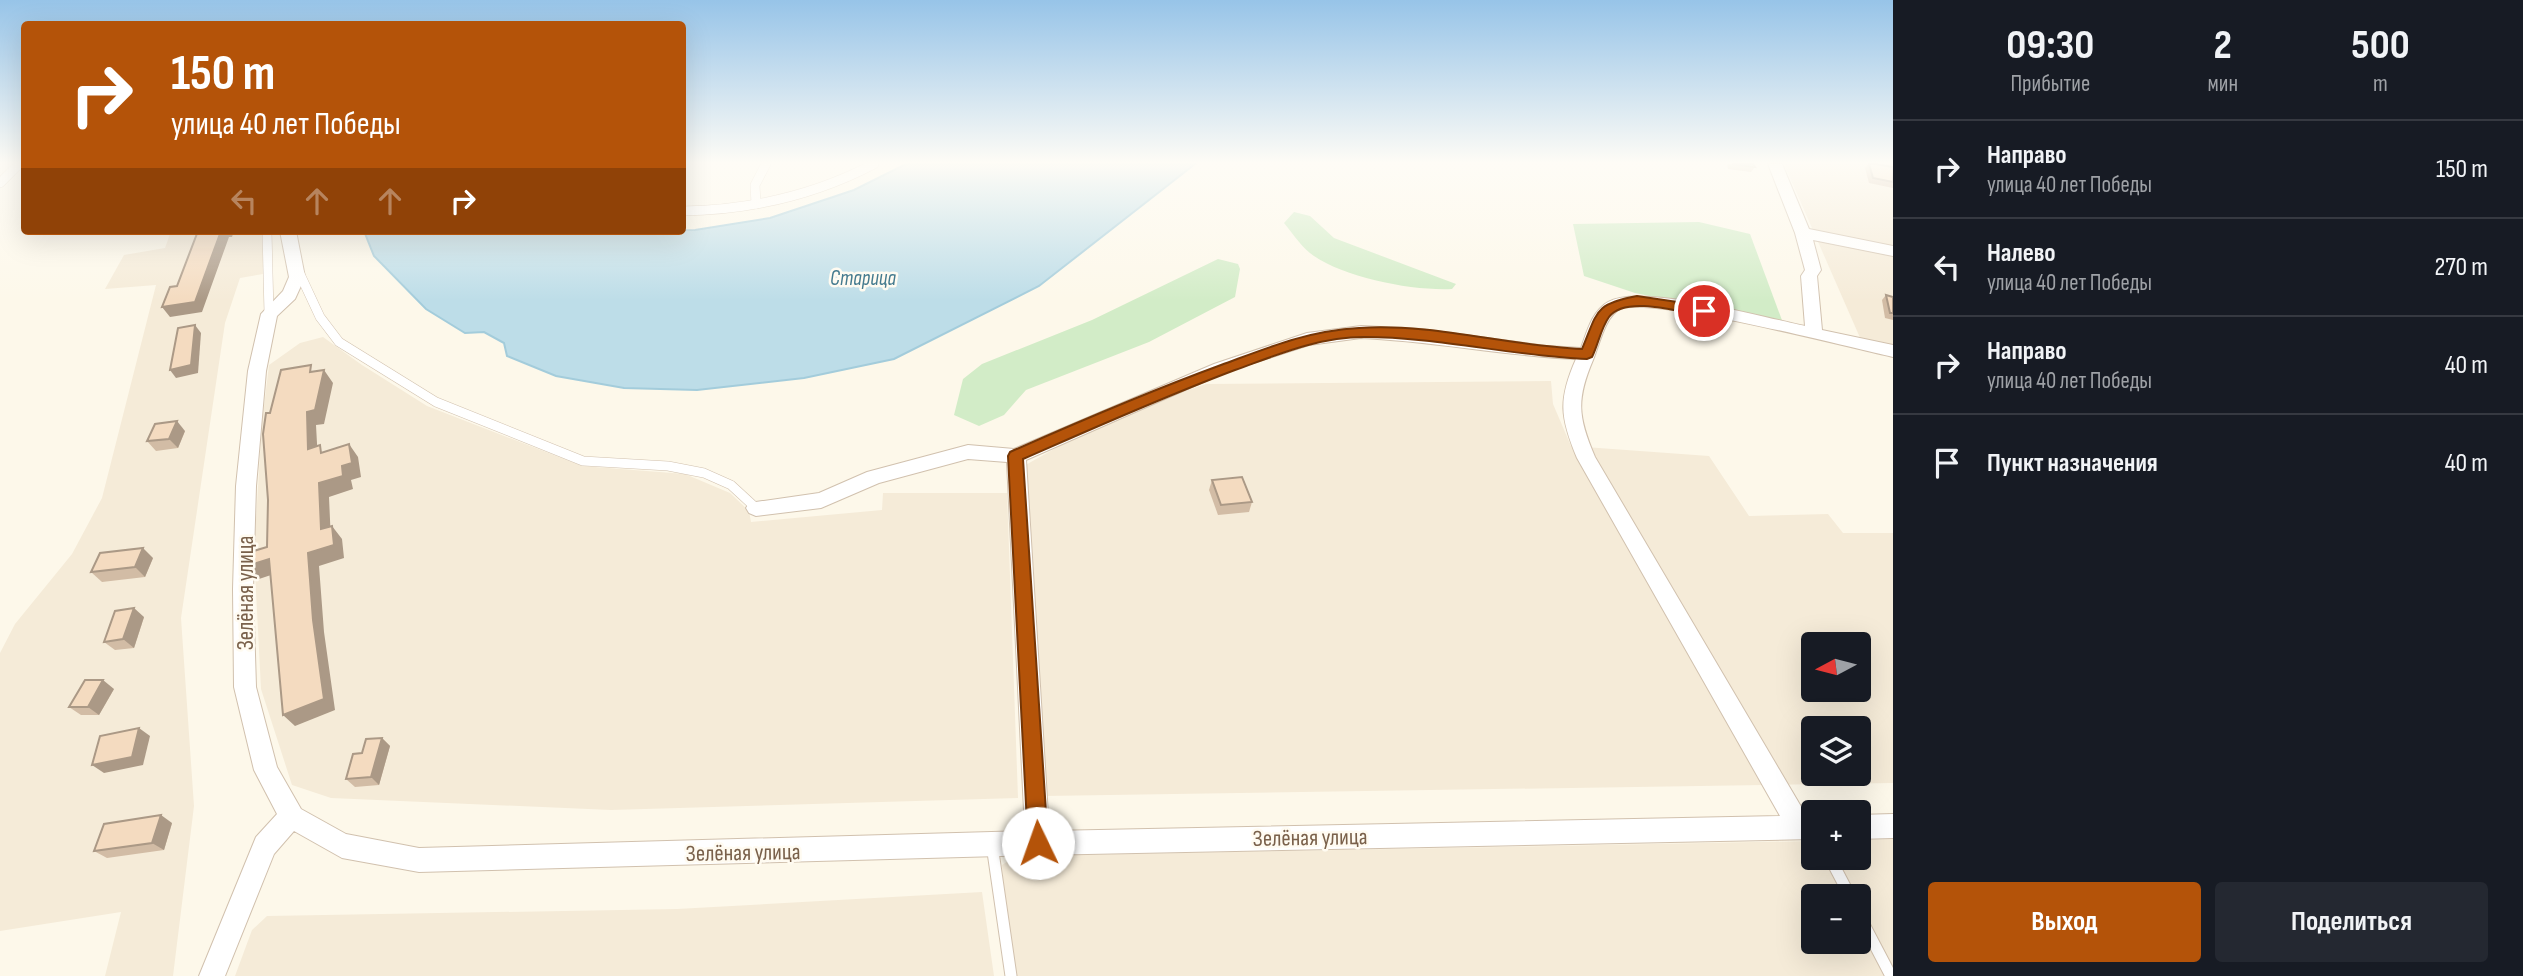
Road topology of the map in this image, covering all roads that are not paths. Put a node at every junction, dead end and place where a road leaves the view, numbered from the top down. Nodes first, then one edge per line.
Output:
1 (1793, 210) edge
2 (1803, 233) junction
3 (267, 235) edge
4 (289, 235) edge
5 (1893, 251) edge
6 (299, 272) junction
7 (269, 314) junction
8 (1814, 333) junction
9 (1893, 351) edge
10 (1587, 354) junction
11 (1016, 456) junction
12 (756, 508) joint
13 (292, 817) junction
14 (1801, 817) edge
15 (1893, 826) edge
16 (1801, 827) edge
17 (1871, 827) edge
18 (1038, 843) junction
19 (992, 845) junction
20 (1871, 938) edge
21 (212, 976) edge
22 (1011, 976) edge
23 (1891, 976) edge

1 - 2 street
2 - 5 street
2 - 8 street
3 - 7 lane
4 - 6 street
6 - 7 street
6 - 12 lane
7 - 13 street, Зелёная улица
8 - 9 street
8 - 10 street
10 - 11 street
10 - 14 street
11 - 12 street
11 - 18 street
13 - 19 street, Зелёная улица
13 - 21 street
15 - 17 street
16 - 18 street, Зелёная улица
18 - 19 street, Зелёная улица
19 - 22 lane
20 - 23 lane

